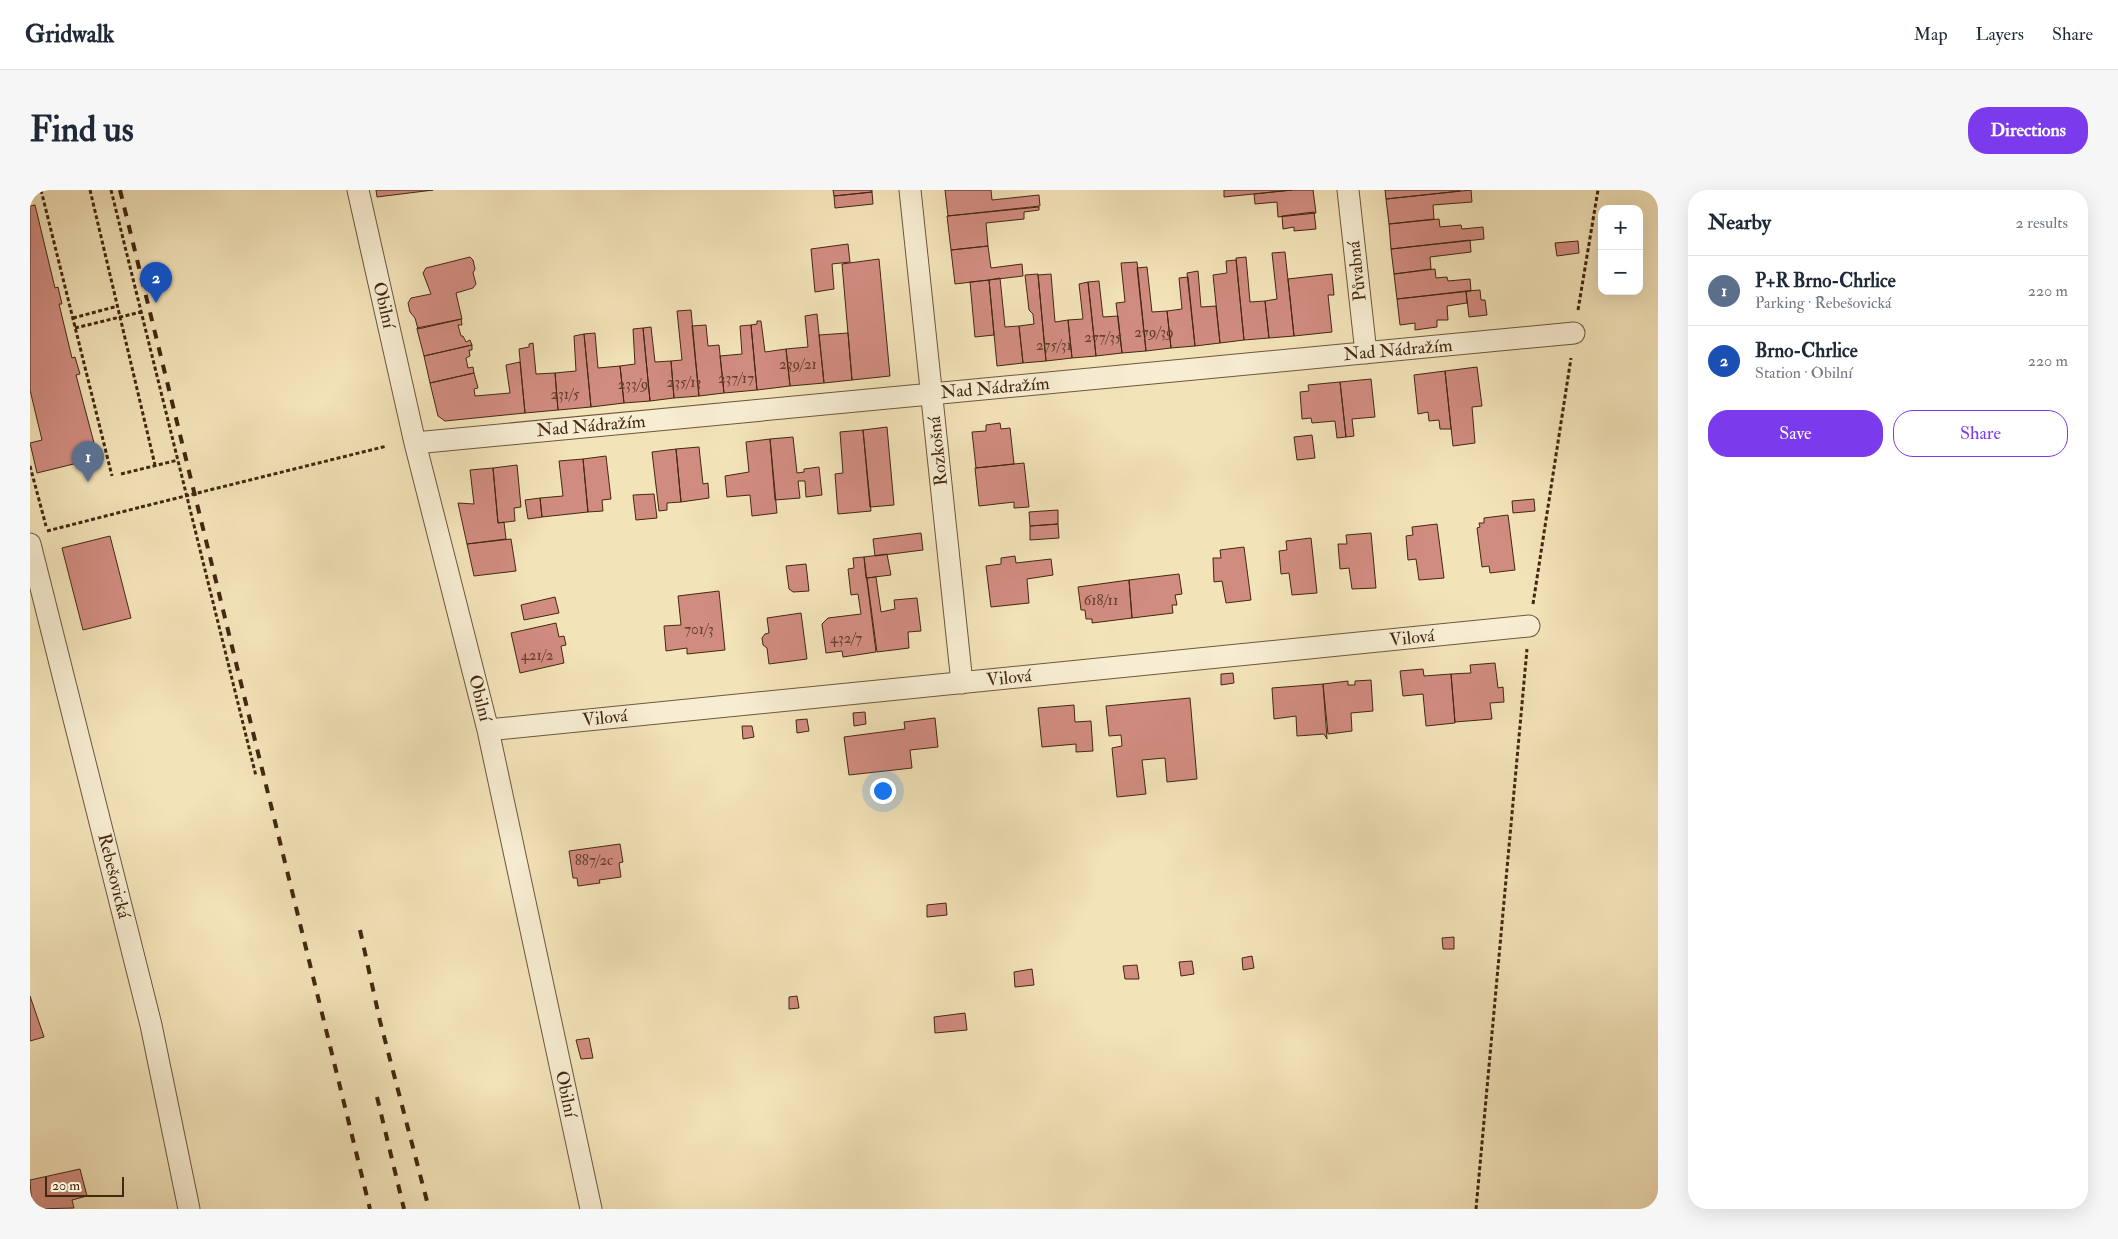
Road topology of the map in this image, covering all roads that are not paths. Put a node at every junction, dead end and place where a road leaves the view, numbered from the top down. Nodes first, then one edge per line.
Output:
1 (358, 190) edge
2 (910, 190) edge
3 (1348, 190) edge
4 (1574, 333) road end
5 (1366, 352) junction
6 (932, 394) junction
7 (415, 443) junction
8 (30, 544) edge
9 (1529, 626) road end
10 (962, 683) junction
11 (488, 730) junction
12 (189, 1209) edge
13 (591, 1209) edge

1 - 7 street, Obilní
2 - 6 street, Rozkošná
3 - 5 street, Půvabná
4 - 5 street, Nad Nádražím
5 - 6 street, Nad Nádražím
6 - 7 street, Nad Nádražím
6 - 10 street, Rozkošná
7 - 11 street, Obilní
8 - 12 street, Rebešovická
9 - 10 street, Vilová
10 - 11 street, Vilová
11 - 13 street, Obilní

